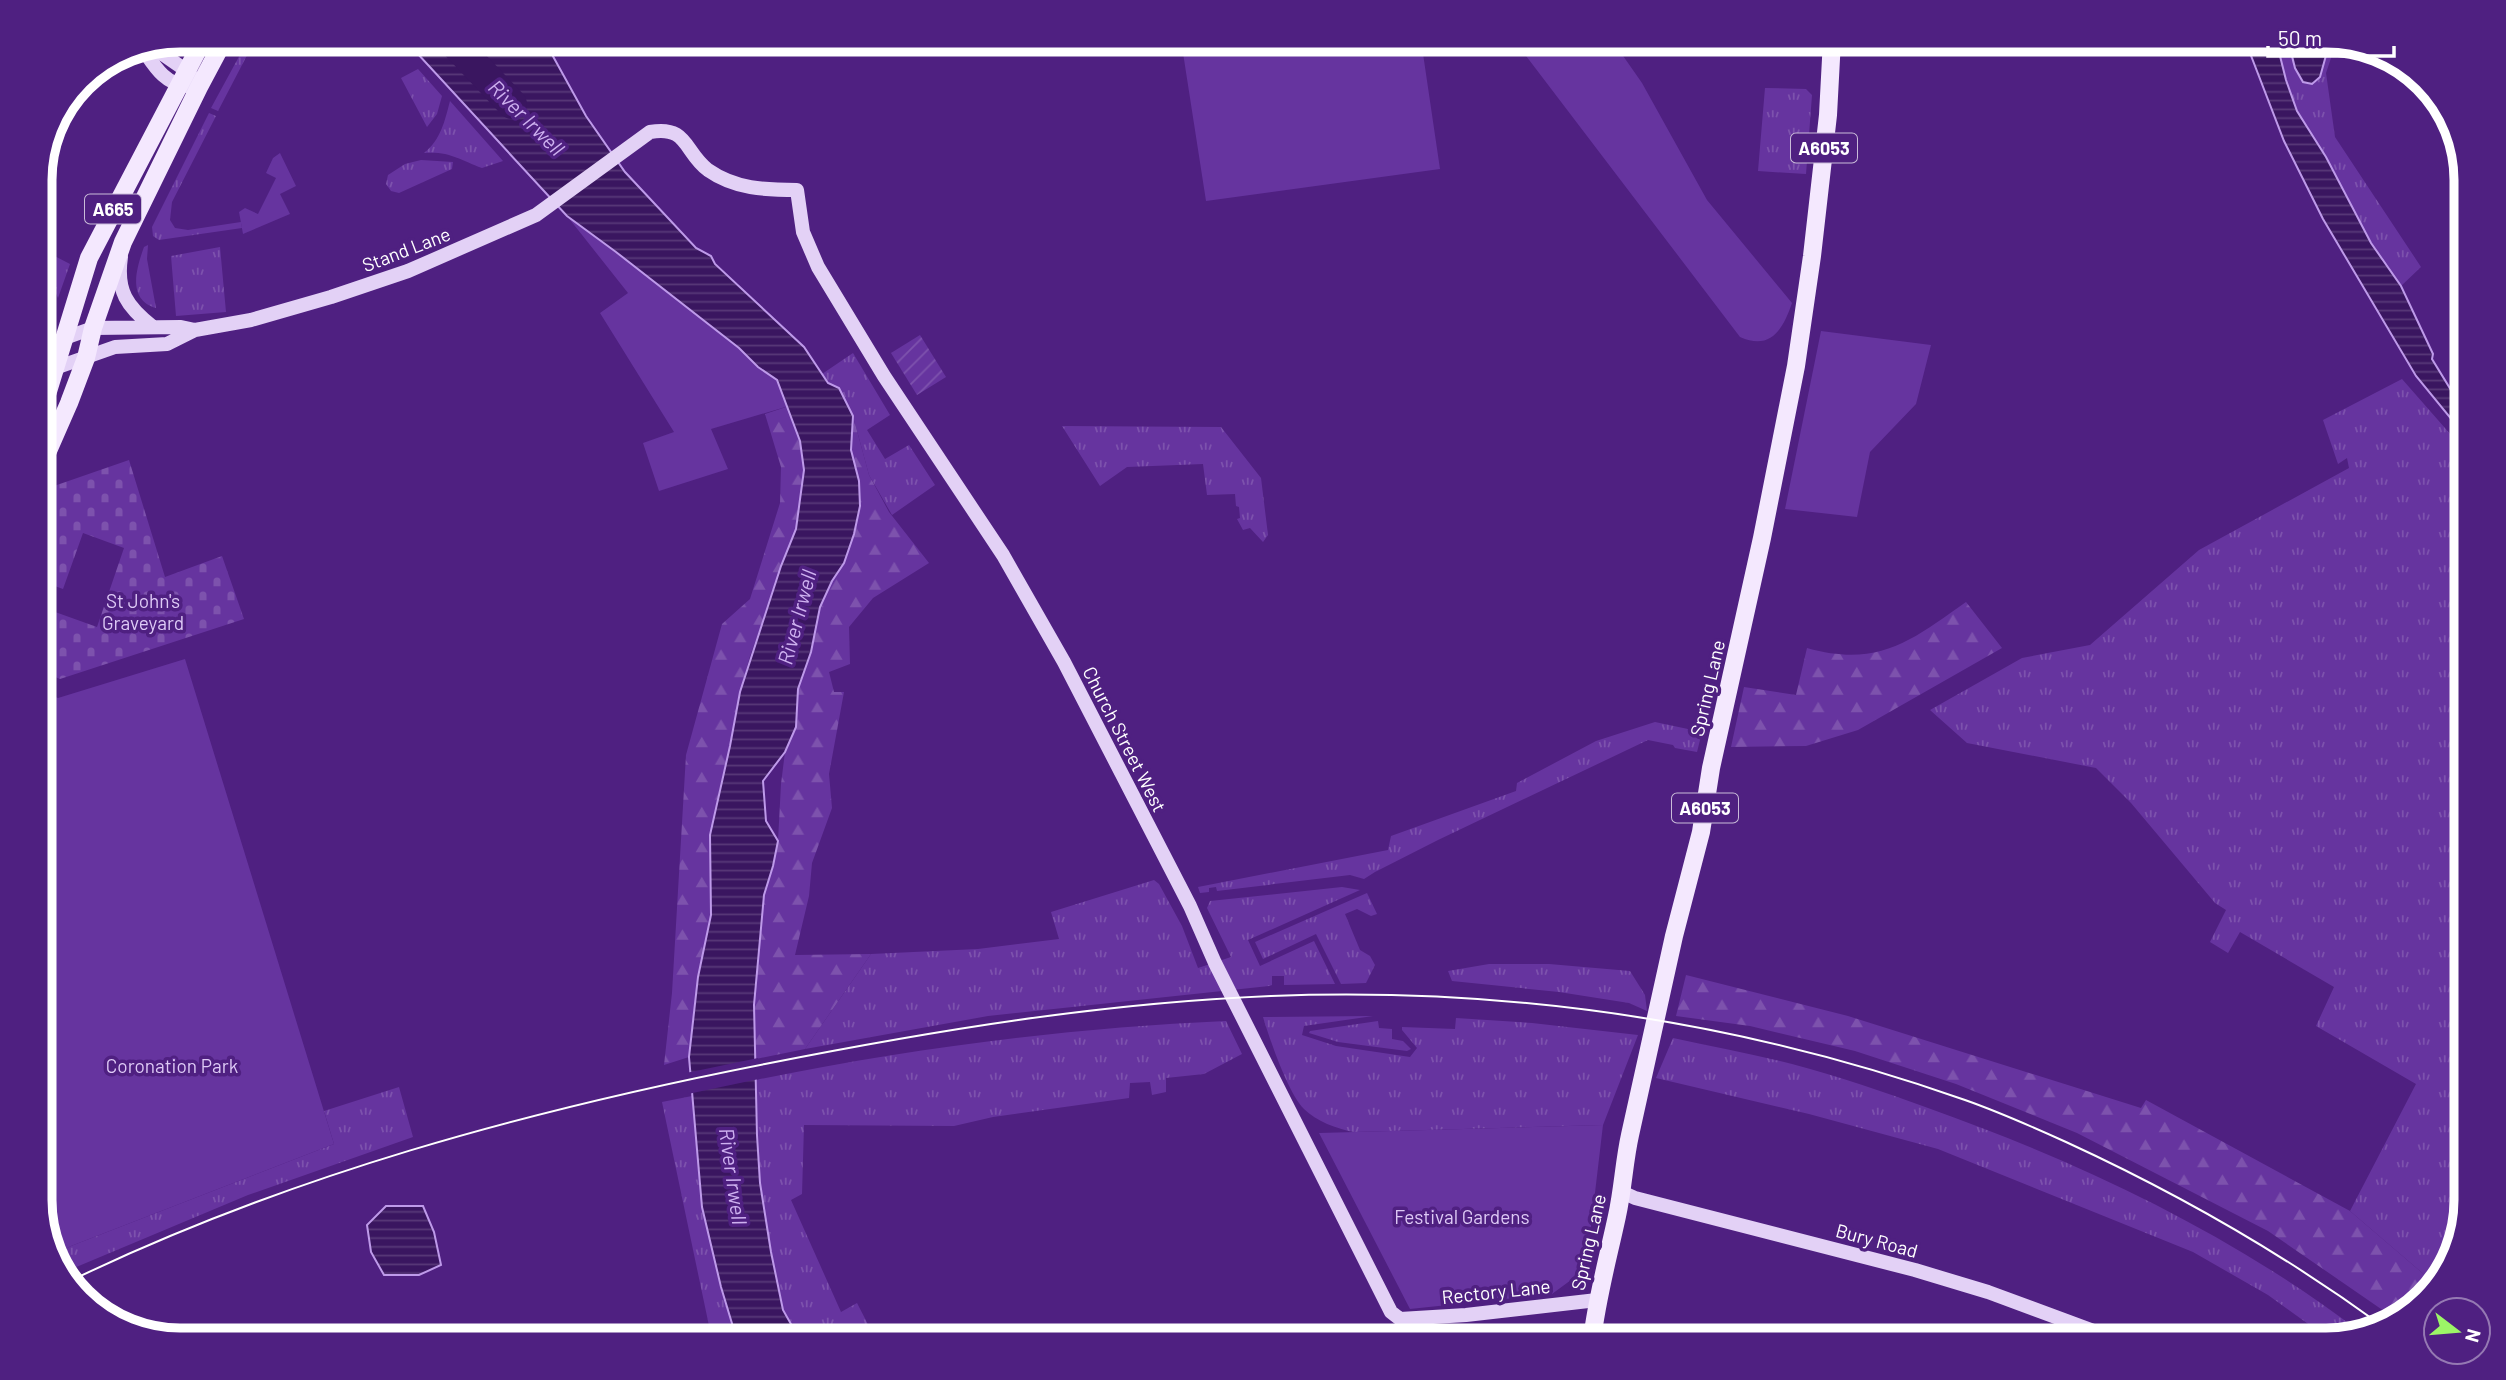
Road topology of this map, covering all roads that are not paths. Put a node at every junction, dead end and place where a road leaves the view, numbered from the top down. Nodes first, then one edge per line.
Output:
1 (197, 52) edge
2 (218, 52) edge
3 (1831, 52) edge
4 (159, 54) edge
5 (148, 57) edge
6 (183, 78) junction
7 (199, 87) junction
8 (797, 190) joint
9 (123, 242) junction
10 (153, 327) junction
11 (93, 328) junction
12 (195, 330) junction
13 (62, 339) junction
14 (53, 344) edge
15 (53, 357) edge
16 (86, 358) junction
17 (53, 367) edge
18 (53, 440) edge
19 (1622, 1192) junction
20 (1597, 1300) junction
21 (1400, 1319) joint
22 (1594, 1328) edge
23 (2086, 1328) edge

1 - 6 main road, A665
2 - 7 main road, A665
3 - 19 main road, Spring Lane / A6053
4 - 6 street
5 - 6 street
6 - 7 street
6 - 13 main road, A665
7 - 9 main road, A665
8 - 12 street, Stand Lane
8 - 21 street, Church Street West
9 - 10 street
9 - 11 main road, A665
10 - 11 street, Stand Lane
10 - 12 street, Stand Lane
11 - 13 street, Stand Lane
11 - 16 main road, A665
12 - 16 street, Stand Lane
13 - 14 street, Stand Lane
13 - 15 main road, A665
16 - 17 street, Stand Lane
16 - 18 main road, A665
19 - 20 main road, Spring Lane / A6053
19 - 23 street, Bury Road
20 - 21 street, Rectory Lane
20 - 22 main road, Spring Lane / A6053

